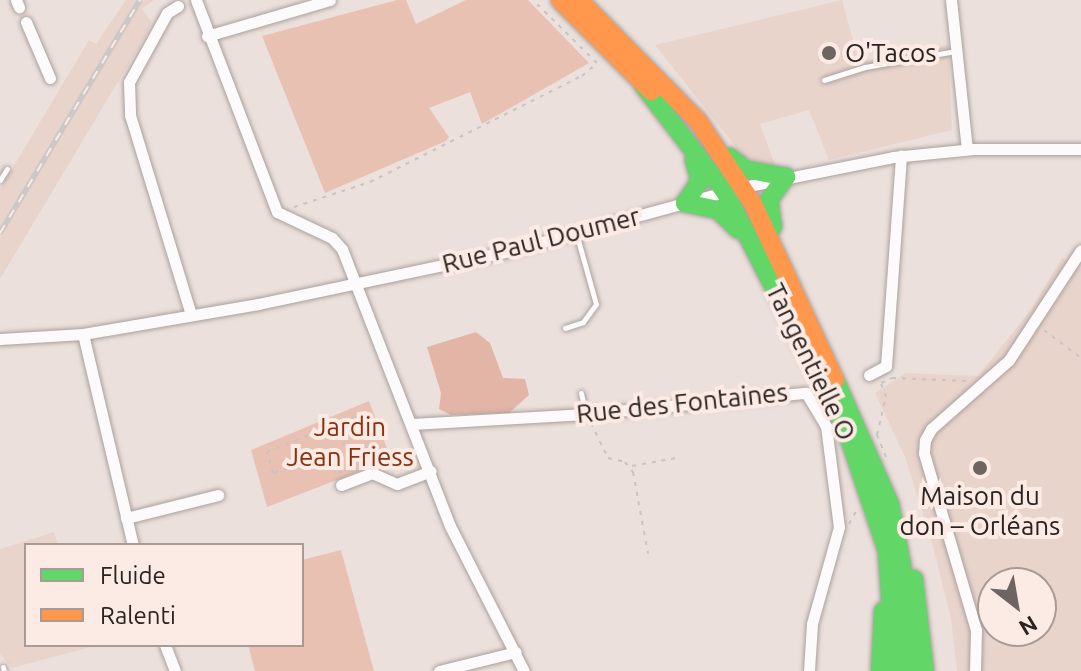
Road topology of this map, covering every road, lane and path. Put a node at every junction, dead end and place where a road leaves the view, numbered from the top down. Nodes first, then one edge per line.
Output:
1 (196, 0) edge
2 (330, 0) edge
3 (533, 0) edge
4 (560, 0) edge
5 (579, 0) edge
6 (951, 0) edge
7 (178, 6) dead end
8 (26, 22) dead end
9 (207, 36) junction
10 (957, 51) junction
11 (50, 78) dead end
12 (824, 80) dead end
13 (643, 85) junction
14 (698, 121) junction
15 (967, 149) junction
16 (1081, 149) edge
17 (901, 156) junction
18 (7, 169) dead end
19 (786, 177) junction
20 (0, 180) edge
21 (743, 187) junction
22 (725, 192) junction
23 (685, 203) junction
24 (277, 212) junction
25 (576, 232) junction
26 (754, 248) junction
27 (1081, 250) edge
28 (789, 276) junction
29 (356, 282) junction
30 (191, 315) junction
31 (808, 319) junction
32 (1035, 323) junction
33 (565, 328) dead end
34 (83, 334) junction
35 (0, 339) edge
36 (1081, 358) edge
37 (869, 375) dead end
38 (978, 381) dead end
39 (581, 393) dead end
40 (588, 414) junction
41 (412, 424) junction
42 (360, 431) junction
43 (681, 457) dead end
44 (326, 458) junction
45 (890, 466) dead end
46 (631, 467) junction
47 (431, 471) junction
48 (341, 485) dead end
49 (218, 495) dead end
50 (861, 504) dead end
51 (890, 504) junction
52 (126, 518) junction
53 (880, 524) junction
54 (846, 527) dead end
55 (132, 543) edge
56 (648, 554) dead end
57 (166, 647) edge
58 (516, 652) junction
59 (175, 671) edge
60 (439, 671) edge
61 (524, 671) edge
62 (809, 671) edge
63 (880, 671) edge
64 (895, 671) edge
65 (910, 671) edge
66 (925, 671) edge
67 (975, 671) edge

1 - 9 street
2 - 9 street
3 - 24 path
4 - 13 main road
5 - 14 main road
6 - 10 street
7 - 30 street
8 - 11 street
9 - 24 street
10 - 12 lane
10 - 15 street
13 - 21 main road
13 - 22 main road, Tangentielle O
13 - 23 main road
14 - 19 main road
14 - 21 main road, Tangentielle O
15 - 16 street, Rue Paul Doumer
15 - 17 street, Rue Paul Doumer
17 - 19 street, Rue Paul Doumer
17 - 37 street
18 - 20 lane
19 - 21 street, Rue Paul Doumer
19 - 31 main road
21 - 22 street, Rue Paul Doumer
21 - 28 main road, Tangentielle O
22 - 23 street, Rue Paul Doumer
22 - 26 main road, Tangentielle O
22 - 28 main road
23 - 25 street, Rue Paul Doumer
23 - 26 main road
24 - 29 street
25 - 29 street, Rue Paul Doumer
25 - 33 lane
26 - 53 main road, Tangentielle O
27 - 32 street
28 - 31 main road, Tangentielle O
29 - 30 street, Rue Paul Doumer
29 - 41 street
30 - 34 street, Rue Paul Doumer
31 - 51 main road, Tangentielle O
32 - 36 path
32 - 67 street
34 - 35 street, Rue Paul Doumer
34 - 52 street
38 - 45 path
39 - 40 lane
40 - 41 street, Rue des Fontaines
40 - 46 path
40 - 62 street, Rue des Fontaines
41 - 47 street
42 - 44 path
42 - 44 path
42 - 44 path
43 - 46 path
46 - 56 path
47 - 48 street
47 - 58 street
49 - 52 street
50 - 54 path
51 - 65 main road, Tangentielle O
51 - 66 main road
52 - 55 street
53 - 63 main road
53 - 64 main road, Tangentielle O
57 - 59 street
58 - 60 street
58 - 61 street

